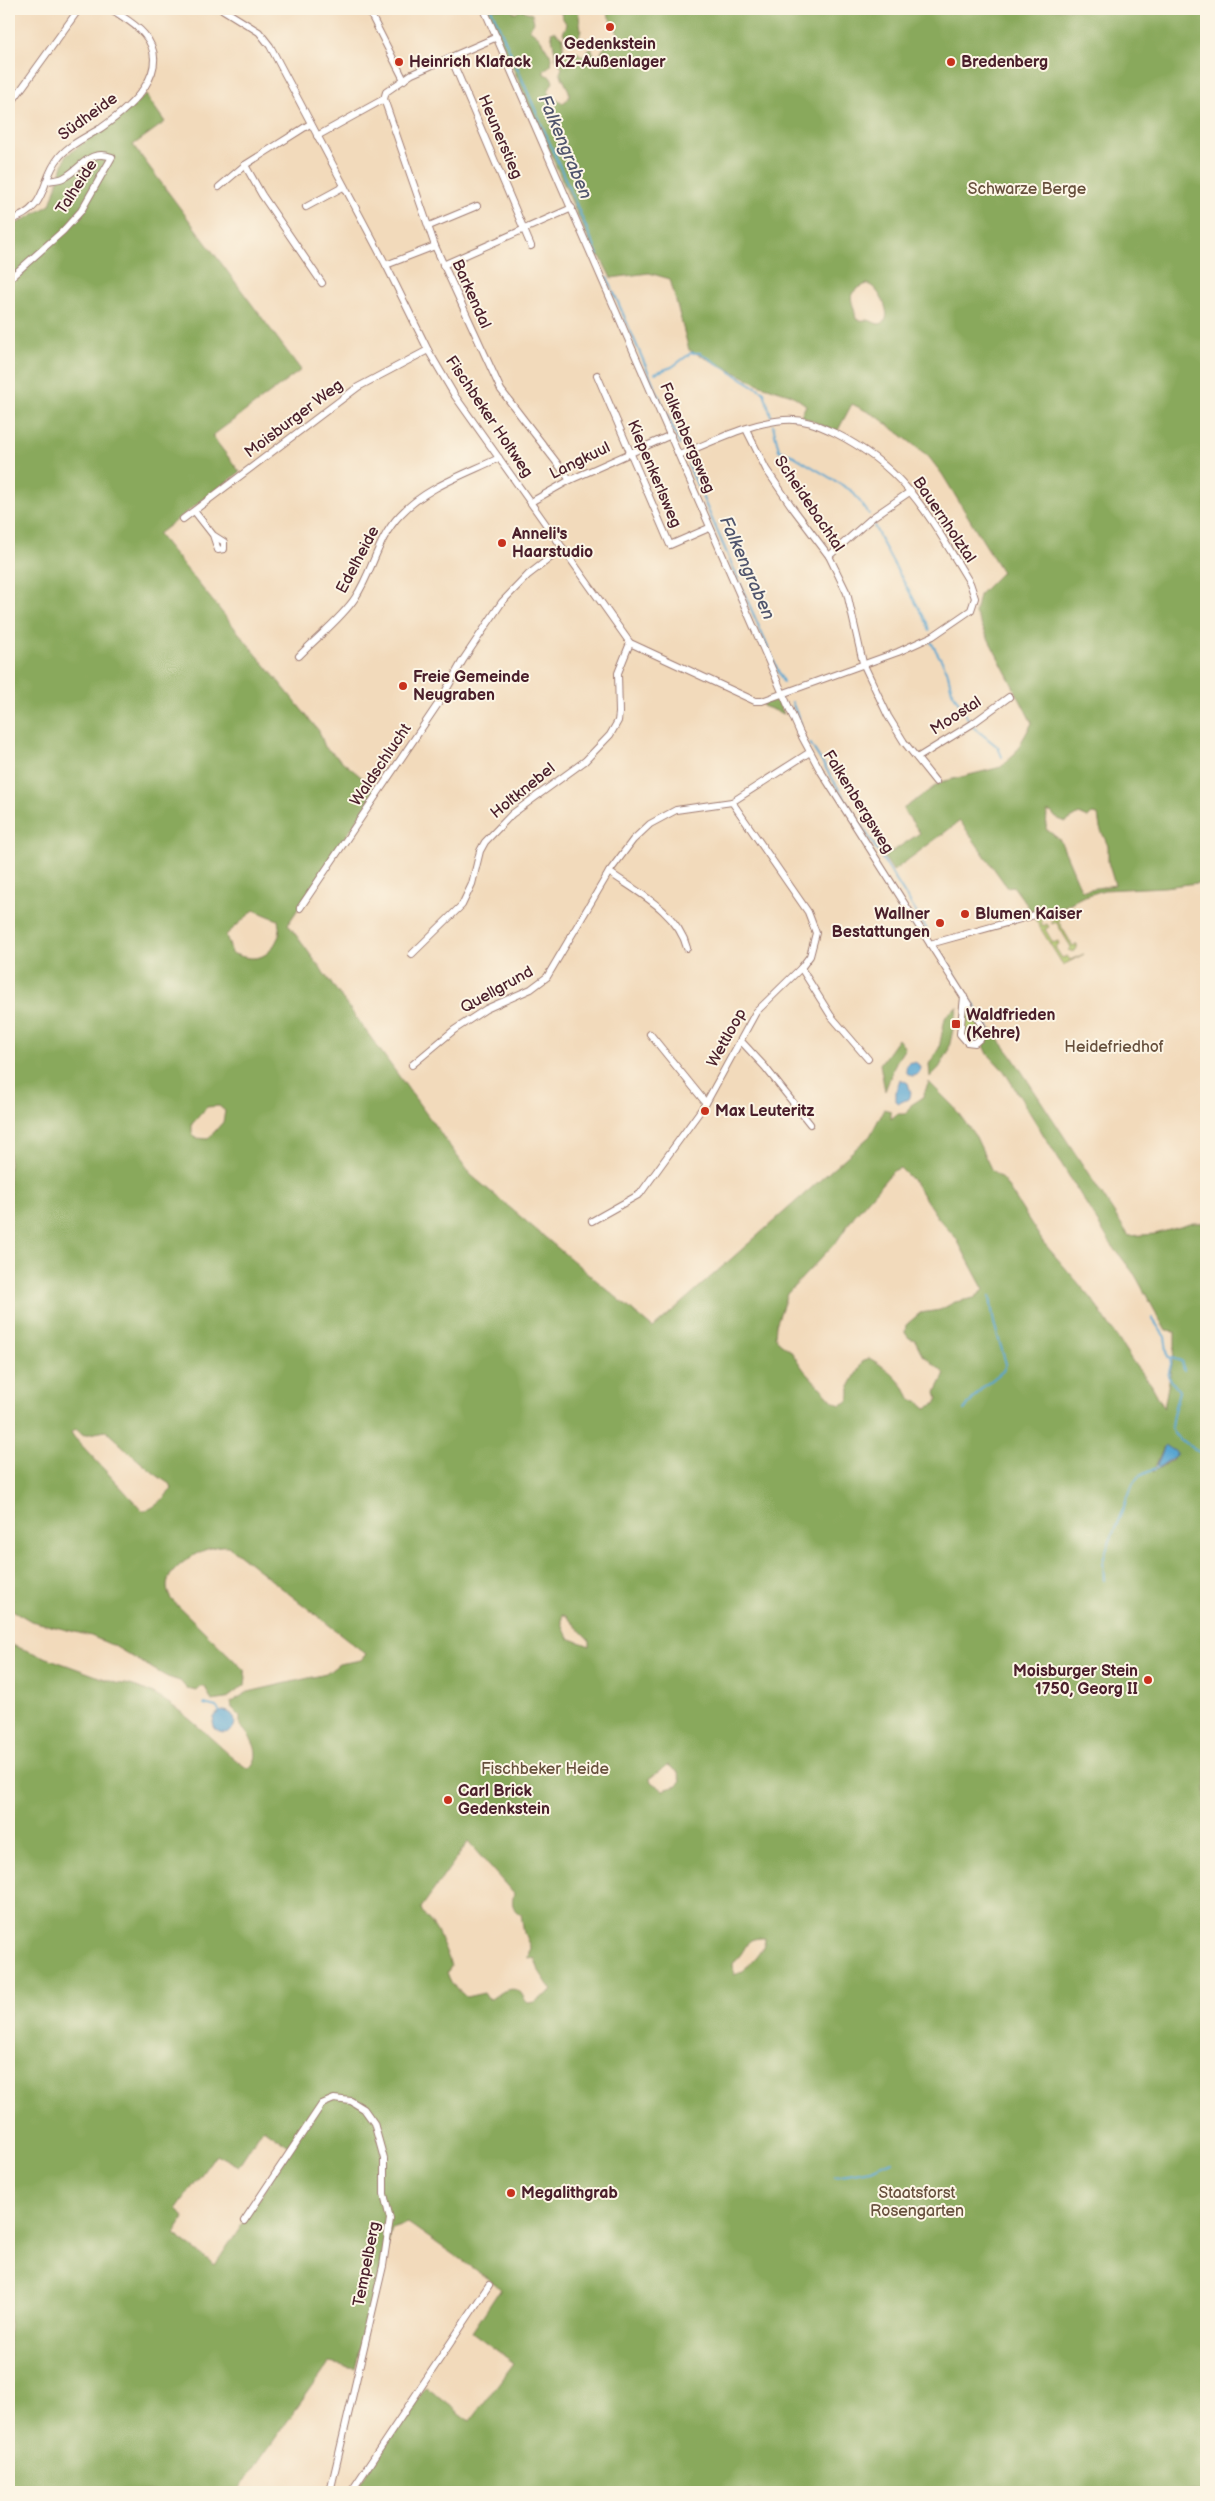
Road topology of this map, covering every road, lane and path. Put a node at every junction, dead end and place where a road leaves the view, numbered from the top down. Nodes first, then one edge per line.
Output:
1 (79, 9) edge
2 (111, 9) edge
3 (222, 9) edge
4 (368, 9) edge
5 (484, 9) edge
6 (497, 37) junction
7 (451, 58) junction
8 (404, 80) junction
9 (384, 99) junction
10 (9, 106) edge
11 (310, 124) junction
12 (317, 136) junction
13 (245, 165) junction
14 (47, 181) junction
15 (219, 187) dead end
16 (343, 187) junction
17 (477, 206) dead end
18 (306, 207) dead end
19 (572, 208) junction
20 (9, 221) edge
21 (428, 226) junction
22 (523, 228) junction
23 (435, 246) junction
24 (531, 246) dead end
25 (386, 265) junction
26 (443, 265) junction
27 (9, 279) edge
28 (322, 283) dead end
29 (428, 350) junction
30 (596, 375) dead end
31 (746, 429) junction
32 (671, 435) junction
33 (630, 452) junction
34 (679, 455) junction
35 (499, 458) junction
36 (570, 480) junction
37 (911, 492) junction
38 (531, 502) junction
39 (195, 512) junction
40 (183, 519) dead end
41 (709, 528) junction
42 (213, 535) dead end
43 (563, 548) junction
44 (829, 556) junction
45 (630, 643) junction
46 (299, 656) dead end
47 (863, 663) junction
48 (783, 693) junction
49 (1009, 697) dead end
50 (810, 752) junction
51 (917, 758) junction
52 (936, 782) dead end
53 (732, 802) junction
54 (609, 872) junction
55 (300, 908) dead end
56 (1042, 913) dead end
57 (930, 944) junction
58 (687, 948) dead end
59 (412, 954) dead end
60 (801, 968) junction
61 (964, 998) junction
62 (650, 1034) dead end
63 (742, 1041) junction
64 (868, 1059) dead end
65 (412, 1065) dead end
66 (706, 1103) junction
67 (810, 1124) dead end
68 (592, 1222) dead end
69 (244, 2221) dead end
70 (489, 2285) dead end
71 (330, 2492) edge
72 (351, 2492) edge

1 - 10 street
2 - 14 street, Südheide
3 - 11 street, Fischbeker Holtweg
4 - 8 street
5 - 6 street, Falkenbergsweg
6 - 7 street
6 - 19 street, Falkenbergsweg
7 - 8 street
7 - 22 street, Heunerstieg
8 - 9 street
9 - 12 street
9 - 21 street, Barkendal
11 - 12 street, Fischbeker Holtweg
11 - 13 street
12 - 16 street, Fischbeker Holtweg
13 - 15 street
13 - 28 street
14 - 20 street, Südheide
14 - 27 street, Talheide
16 - 18 street
16 - 25 street, Fischbeker Holtweg
17 - 21 street
19 - 22 street
19 - 32 street, Falkenbergsweg
21 - 23 street, Barkendal
22 - 24 street, Heunerstieg
22 - 26 street
23 - 25 street
23 - 26 street, Barkendal
25 - 29 street, Fischbeker Holtweg
26 - 36 street, Barkendal
29 - 35 street, Fischbeker Holtweg
29 - 39 street, Moisburger Weg
30 - 33 street, Kiepenkerlsweg
31 - 34 street, Bauernholztal
31 - 37 street, Bauernholztal
31 - 44 street, Scheidebachtal
32 - 33 street, Langkuul
32 - 34 street, Falkenbergsweg
33 - 36 street, Langkuul
33 - 41 street, Kiepenkerlsweg
34 - 41 street, Falkenbergsweg
35 - 38 street, Fischbeker Holtweg
35 - 46 street, Edelheide
36 - 38 street, Langkuul
37 - 44 street
37 - 47 street, Bauernholztal
38 - 43 street, Fischbeker Holtweg
39 - 40 street, Moisburger Weg
39 - 42 street
41 - 48 street, Falkenbergsweg
43 - 45 street, Fischbeker Holtweg
43 - 55 street, Waldschlucht
44 - 47 street, Scheidebachtal
45 - 48 street, Fischbeker Holtweg
45 - 59 street, Holtknebel
47 - 48 street, Bauernholztal
47 - 51 street, Scheidebachtal
48 - 50 street, Falkenbergsweg
49 - 51 street, Moostal
50 - 53 street, Quellgrund
50 - 57 street, Falkenbergsweg
51 - 52 street, Scheidebachtal
53 - 54 street, Quellgrund
53 - 60 street, Wettloop
54 - 58 street
54 - 65 street, Quellgrund
56 - 57 street
57 - 61 street, Falkenbergsweg
60 - 63 street, Wettloop
60 - 64 street
61 - 61 street, Falkenbergsweg
62 - 66 street
63 - 66 street, Wettloop
63 - 67 street
66 - 68 street, Wettloop
69 - 71 street, Tempelberg
70 - 72 street

